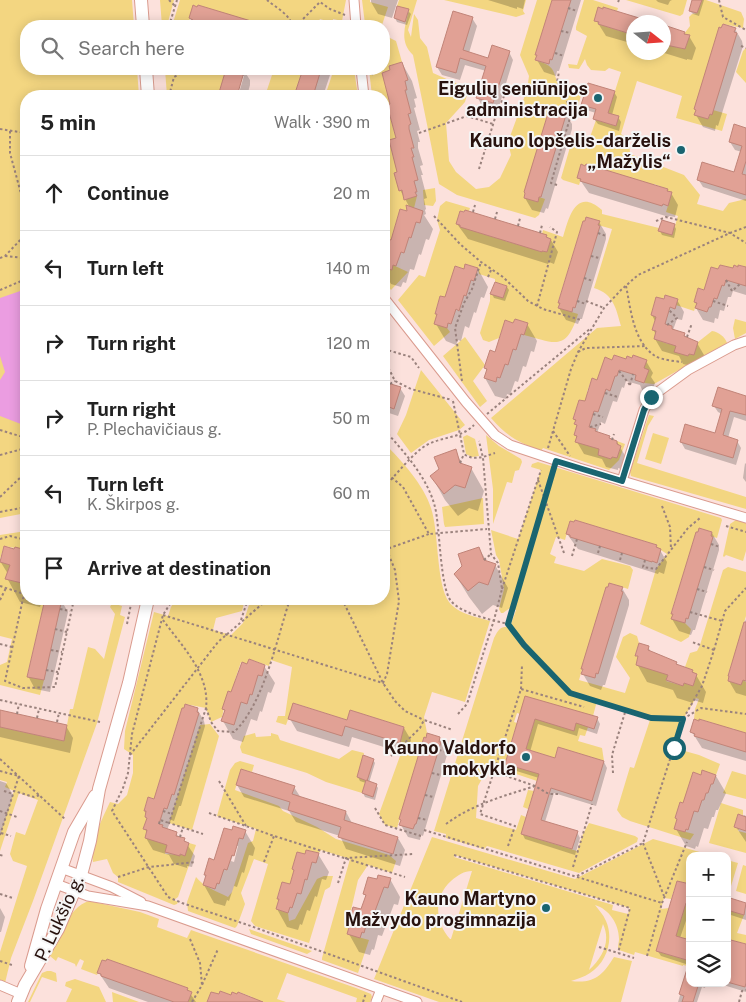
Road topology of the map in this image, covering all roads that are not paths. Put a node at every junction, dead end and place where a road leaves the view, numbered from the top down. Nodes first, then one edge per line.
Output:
1 (141, 0) edge
2 (354, 0) edge
3 (143, 20) edge
4 (356, 20) edge
5 (146, 75) edge
6 (362, 75) edge
7 (148, 90) edge
8 (363, 90) edge
9 (390, 306) edge
10 (746, 341) edge
11 (622, 481) junction
12 (746, 518) edge
13 (147, 605) edge
14 (99, 789) junction
15 (62, 868) junction
16 (81, 875) junction
17 (56, 884) junction
18 (75, 891) junction
19 (148, 906) junction
20 (0, 985) edge
21 (380, 989) junction
22 (21, 994) edge
23 (376, 1002) edge
24 (417, 1002) edge

1 - 3 main road
2 - 4 street
5 - 7 main road
6 - 8 street
9 - 11 street
10 - 11 street
11 - 12 street
13 - 14 main road, P. Lukšio g.
14 - 15 main road, P. Lukšio g.
14 - 16 main road, P. Lukšio g.
15 - 16 street
15 - 17 main road, P. Lukšio g.
16 - 18 main road, P. Lukšio g.
16 - 19 street
17 - 18 street
17 - 22 main road, P. Lukšio g.
18 - 19 street
18 - 22 main road, P. Lukšio g.
19 - 21 street
20 - 22 street
21 - 23 street
21 - 24 street

